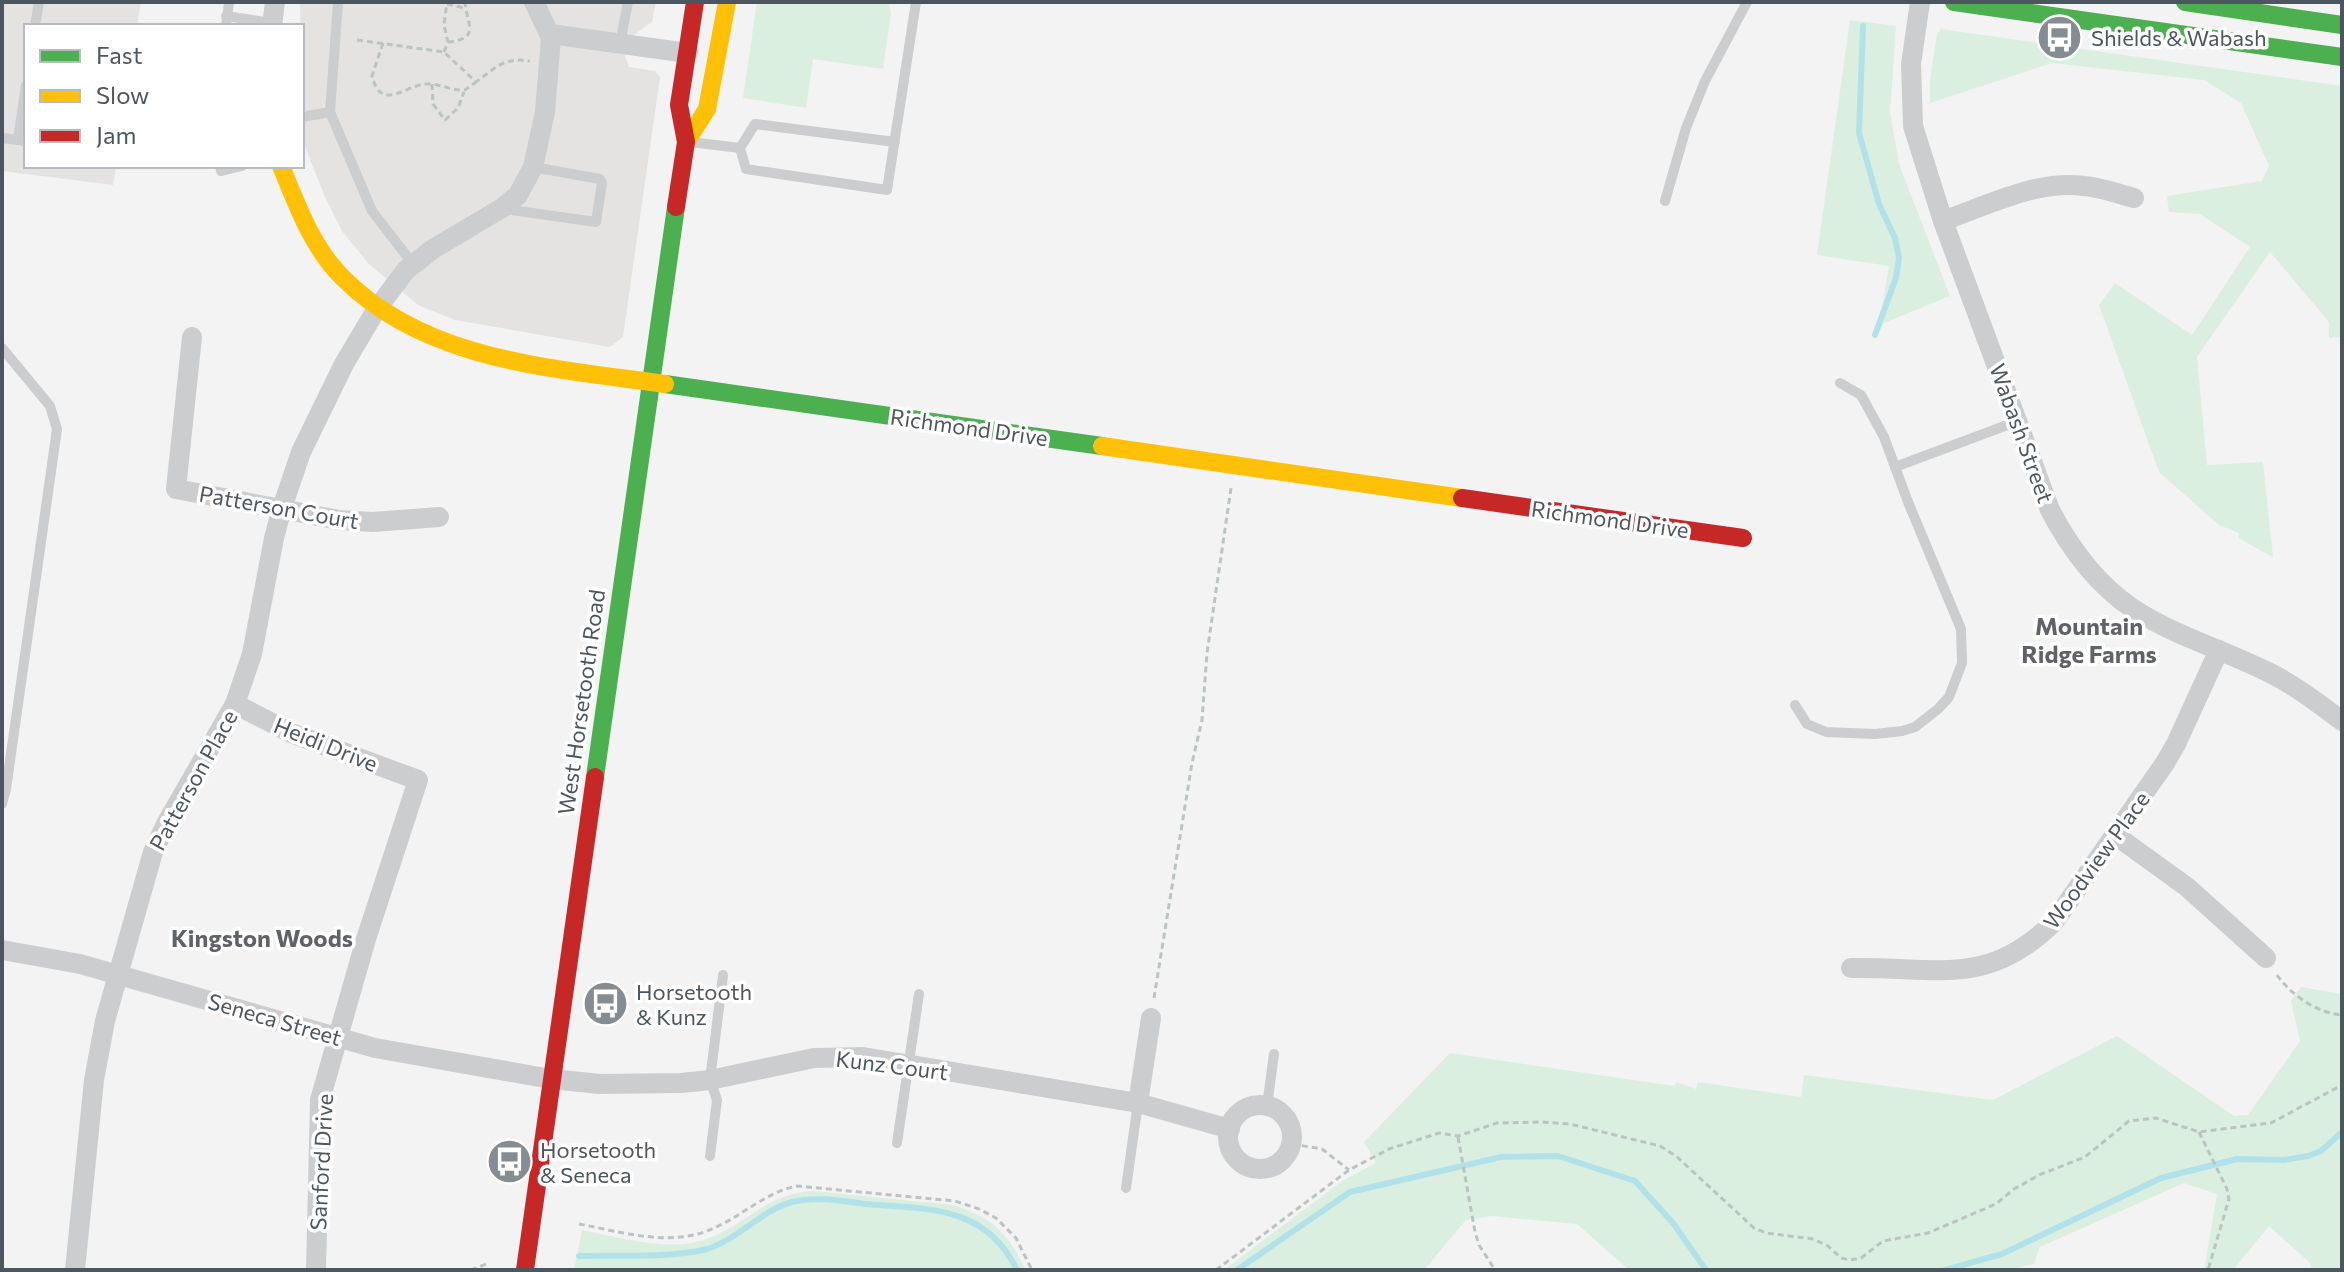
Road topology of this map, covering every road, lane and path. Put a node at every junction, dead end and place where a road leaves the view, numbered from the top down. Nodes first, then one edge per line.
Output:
1 (39, 2) edge
2 (229, 2) edge
3 (275, 2) edge
4 (338, 2) edge
5 (534, 2) edge
6 (628, 2) edge
7 (695, 2) edge
8 (727, 2) edge
9 (916, 2) edge
10 (1747, 2) edge
11 (1920, 2) edge
12 (1954, 2) edge
13 (2185, 2) edge
14 (447, 3) edge
15 (465, 5) edge
16 (226, 21) edge
17 (35, 24) edge
18 (272, 24) edge
19 (2342, 25) edge
20 (550, 34) junction
21 (357, 40) dead end
22 (448, 42) junction
23 (383, 43) junction
24 (620, 43) junction
25 (444, 52) junction
26 (688, 53) junction
27 (2342, 57) edge
28 (530, 61) dead end
29 (476, 82) junction
30 (432, 84) junction
31 (465, 90) junction
32 (24, 112) edge
33 (330, 112) junction
34 (304, 117) edge
35 (2, 138) edge
36 (22, 140) edge
37 (686, 142) junction
38 (895, 142) junction
39 (740, 148) junction
40 (533, 167) junction
41 (282, 168) edge
42 (2134, 198) dead end
43 (1665, 201) dead end
44 (502, 208) junction
45 (1943, 221) junction
46 (413, 264) junction
47 (376, 310) junction
48 (192, 337) dead end
49 (2, 348) edge
50 (651, 382) junction
51 (1840, 383) dead end
52 (2018, 421) junction
53 (1232, 465) junction
54 (1895, 467) junction
55 (282, 508) junction
56 (439, 517) dead end
57 (1743, 538) dead end
58 (2219, 650) junction
59 (235, 704) junction
60 (1795, 705) dead end
61 (2342, 721) edge
62 (418, 780) joint
63 (2, 804) edge
64 (2115, 835) junction
65 (2, 950) edge
66 (2266, 958) joint
67 (1851, 968) dead end
68 (118, 975) junction
69 (723, 975) dead end
70 (919, 994) dead end
71 (2342, 1015) edge
72 (1151, 1018) joint
73 (340, 1037) junction
74 (1274, 1054) dead end
75 (908, 1065) junction
76 (551, 1079) junction
77 (710, 1080) junction
78 (2342, 1085) edge
79 (1138, 1103) junction
80 (1267, 1106) junction
81 (1230, 1129) junction
82 (2199, 1132) junction
83 (1458, 1136) junction
84 (897, 1143) dead end
85 (1292, 1144) junction
86 (710, 1156) dead end
87 (1349, 1170) junction
88 (1126, 1188) dead end
89 (579, 1224) dead end
90 (486, 1264) dead end
91 (75, 1270) edge
92 (316, 1270) edge
93 (471, 1270) edge
94 (525, 1270) edge
95 (1032, 1270) edge
96 (1216, 1270) edge
97 (1495, 1270) edge
98 (2208, 1270) edge

1 - 17 lane
2 - 16 lane
3 - 18 street
4 - 33 lane
5 - 20 street
6 - 24 lane
7 - 26 main road, West Horsetooth Road
8 - 37 main road, West Horsetooth Road
9 - 38 lane
10 - 43 lane
11 - 45 street, Wabash Street
12 - 27 main road
13 - 19 main road
14 - 15 path
14 - 22 path
15 - 22 path
16 - 18 lane
20 - 24 street
20 - 40 street
21 - 23 path
22 - 25 path
23 - 25 path
23 - 30 path
24 - 26 street
25 - 29 path
26 - 37 main road, West Horsetooth Road
28 - 29 path
29 - 31 path
30 - 31 path
30 - 31 path
32 - 36 lane
33 - 34 lane
33 - 46 lane
35 - 36 lane
37 - 39 lane
37 - 50 main road, West Horsetooth Road
38 - 39 lane
38 - 39 lane
40 - 44 street, Patterson Place
40 - 44 lane
41 - 47 main road, Richmond Drive
42 - 45 street
44 - 46 street, Patterson Place
45 - 52 street, Wabash Street
46 - 47 street, Patterson Place
47 - 50 main road, Richmond Drive
47 - 55 street, Patterson Place
48 - 55 street, Patterson Court
49 - 63 lane
50 - 53 main road, Richmond Drive
50 - 76 main road, West Horsetooth Road
51 - 54 lane
52 - 54 lane
52 - 58 street, Wabash Street
53 - 57 main road, Richmond Drive
53 - 72 path
54 - 60 lane
55 - 56 street, Patterson Court
55 - 59 street, Patterson Place
58 - 61 street, Wabash Street
58 - 64 street, Woodview Place
59 - 62 street, Heidi Drive
59 - 68 street, Patterson Place
62 - 73 street, Sanford Drive
64 - 66 street
64 - 67 street, Woodview Place
65 - 68 street, Seneca Street
66 - 71 path
68 - 73 street, Seneca Street
68 - 91 street, Patterson Place
69 - 77 lane
70 - 75 lane
72 - 79 street
73 - 76 street, Seneca Street
73 - 92 street, Sanford Drive
74 - 80 lane
75 - 77 street, Kunz Court
75 - 79 street, Kunz Court
75 - 84 lane
76 - 77 street, Kunz Court
76 - 94 main road, West Horsetooth Road
77 - 86 lane
78 - 82 path
79 - 81 street, Kunz Court
79 - 88 lane
80 - 81 street
80 - 85 street
81 - 85 street
82 - 83 path
82 - 98 path
83 - 87 path
83 - 97 path
85 - 87 path
87 - 96 path
89 - 95 path
90 - 93 path

